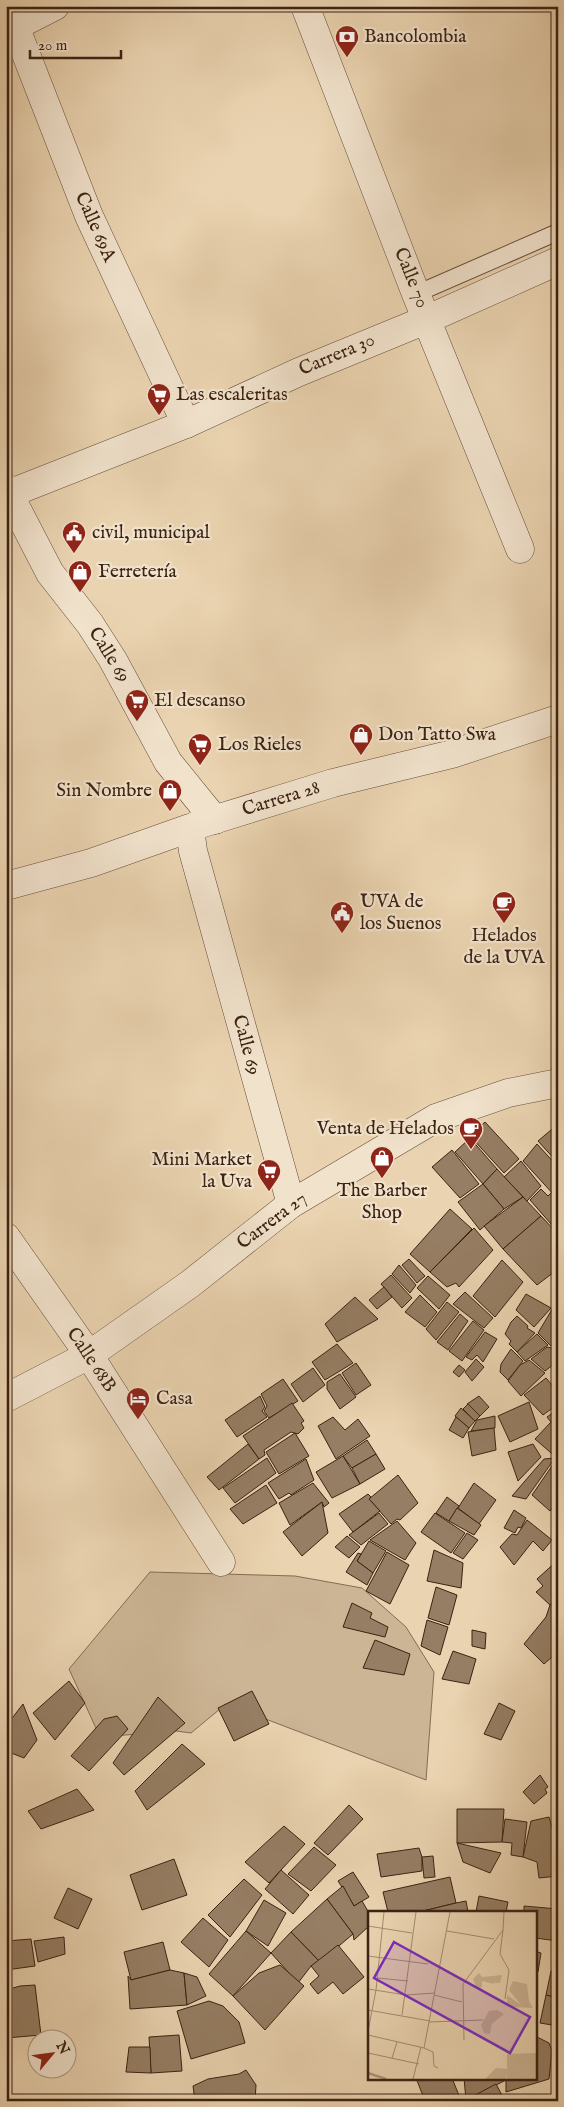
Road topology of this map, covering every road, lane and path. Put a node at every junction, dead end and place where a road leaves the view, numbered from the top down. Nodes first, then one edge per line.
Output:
1 (55, 6) edge
2 (305, 6) edge
3 (11, 28) edge
4 (558, 232) edge
5 (558, 261) edge
6 (416, 294) junction
7 (428, 319) junction
8 (186, 424) junction
9 (7, 492) edge
10 (520, 549) dead end
11 (558, 719) edge
12 (202, 824) junction
13 (6, 886) edge
14 (558, 1083) edge
15 (291, 1204) junction
16 (6, 1237) edge
17 (89, 1355) junction
18 (6, 1398) edge
19 (221, 1562) dead end

1 - 3 street
2 - 6 street, Calle 70
3 - 8 street, Calle 69A
4 - 6 lane
5 - 7 street, Carrera 30
6 - 7 street, Calle 70
7 - 8 street, Carrera 30
7 - 10 street, Calle 70
8 - 9 street, Carrera 30
9 - 12 street, Calle 69
11 - 12 street, Carrera 28
12 - 13 street, Carrera 28
12 - 15 street, Calle 69
14 - 15 street, Carrera 27
15 - 17 street, Carrera 27
16 - 17 street, Calle 68B
17 - 18 street, Carrera 27
17 - 19 street, Calle 68B

